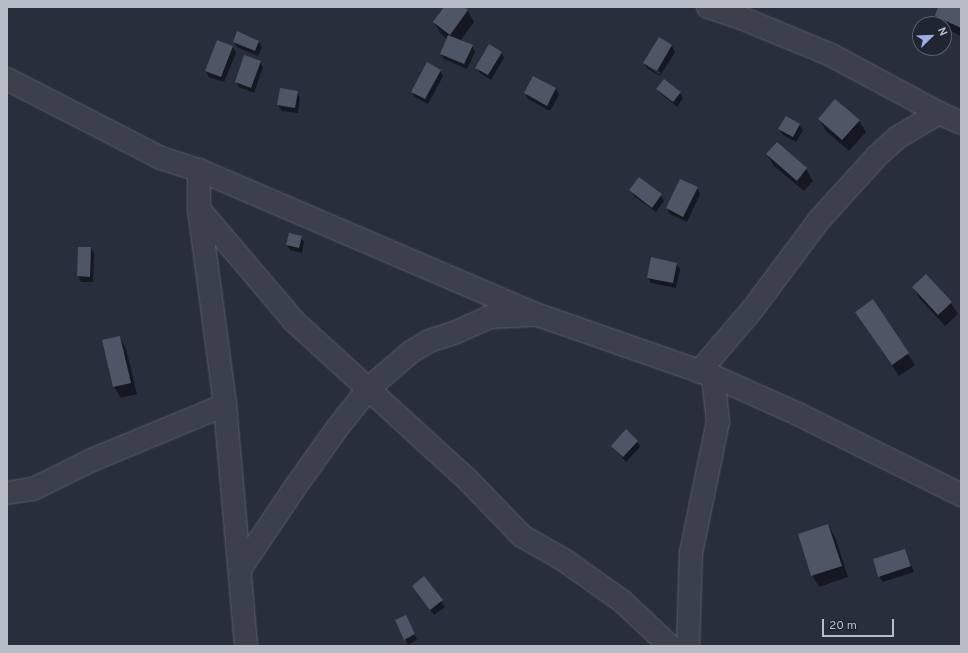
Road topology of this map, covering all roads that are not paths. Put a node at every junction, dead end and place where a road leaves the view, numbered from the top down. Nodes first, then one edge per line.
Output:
1 (708, 7) edge
2 (7, 79) edge
3 (939, 113) junction
4 (961, 122) edge
5 (198, 170) junction
6 (199, 209) junction
7 (538, 315) junction
8 (706, 374) junction
9 (369, 388) junction
10 (225, 405) junction
11 (7, 493) edge
12 (961, 494) edge
13 (240, 569) junction
14 (246, 646) edge
15 (670, 646) edge
16 (688, 646) edge

1 - 3 street
2 - 5 street
3 - 4 street
3 - 8 street
5 - 6 street
5 - 7 street
6 - 9 street
6 - 10 street
7 - 8 street
7 - 9 street
8 - 12 street
8 - 16 street
9 - 13 street
9 - 15 street
10 - 11 street
10 - 13 street
13 - 14 street

